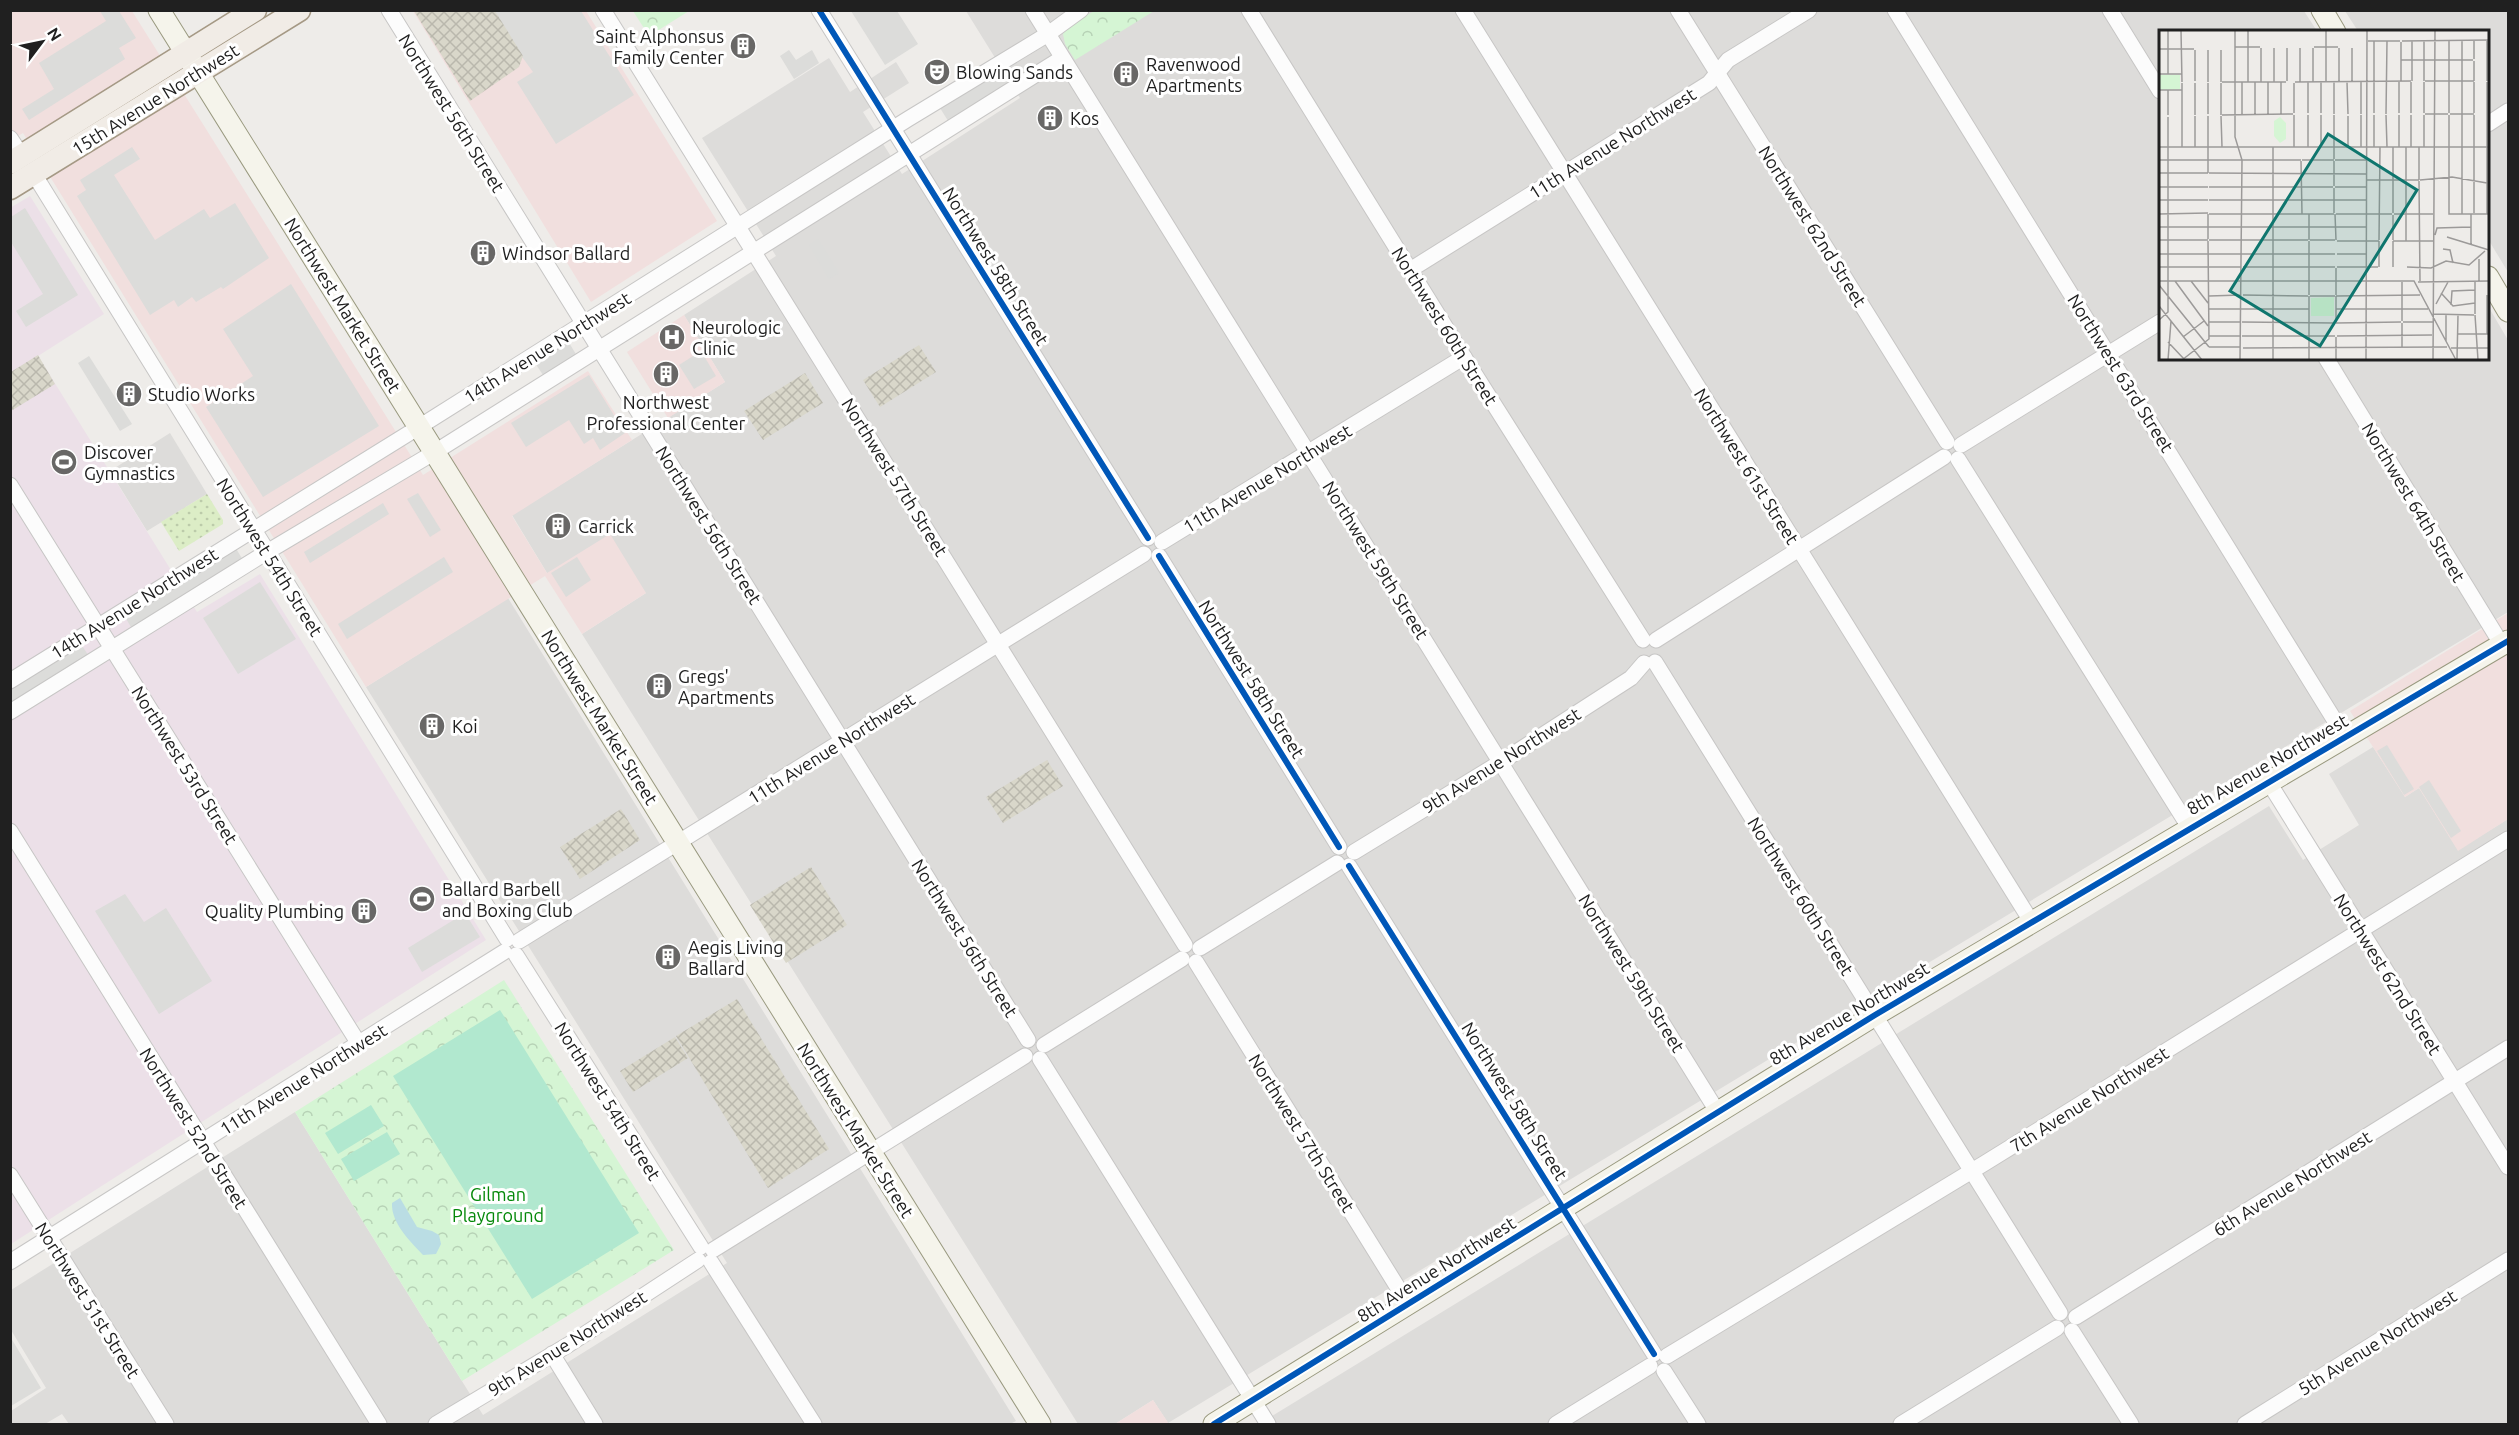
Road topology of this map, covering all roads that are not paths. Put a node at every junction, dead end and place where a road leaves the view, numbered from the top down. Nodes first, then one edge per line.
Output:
1 (159, 10) edge
2 (255, 10) edge
3 (299, 10) edge
4 (389, 10) edge
5 (603, 10) edge
6 (819, 10) edge
7 (1034, 10) edge
8 (1081, 10) edge
9 (1249, 10) edge
10 (1463, 10) edge
11 (1678, 10) edge
12 (1809, 10) edge
13 (1895, 10) edge
14 (2110, 10) edge
15 (2324, 11) edge
16 (2334, 30) edge
17 (1048, 34) junction
18 (1062, 58) junction
19 (192, 63) junction
20 (1717, 73) junction
21 (2159, 89) edge
22 (2508, 111) edge
23 (2489, 123) edge
24 (892, 129) junction
25 (908, 154) junction
26 (19, 158) edge
27 (1565, 173) junction
28 (10, 188) edge
29 (740, 226) junction
30 (754, 250) junction
31 (1410, 270) junction
32 (2489, 280) edge
33 (2508, 311) edge
34 (2159, 323) edge
35 (583, 324) junction
36 (599, 349) junction
37 (2110, 354) junction
38 (1464, 357) junction
39 (2327, 360) edge
40 (420, 428) junction
41 (1953, 451) junction
42 (435, 452) junction
43 (1310, 453) junction
44 (10, 485) edge
45 (253, 530) junction
46 (1153, 548) junction
47 (1800, 549) junction
48 (267, 552) junction
49 (97, 625) junction
50 (1650, 640) junction
51 (997, 643) junction
52 (2505, 643) edge
53 (112, 648) junction
54 (1650, 663) junction
55 (10, 681) edge
56 (10, 712) edge
57 (2345, 737) junction
58 (843, 740) junction
59 (1501, 762) junction
60 (2268, 781) junction
61 (2189, 828) junction
62 (10, 831) edge
63 (2508, 839) edge
64 (679, 844) junction
65 (1345, 857) junction
66 (2031, 921) junction
67 (2361, 930) junction
68 (511, 947) junction
69 (1191, 954) junction
70 (1875, 1015) junction
71 (359, 1044) junction
72 (1026, 1048) junction
73 (2508, 1048) edge
74 (1042, 1052) junction
75 (2455, 1082) junction
76 (1717, 1111) junction
77 (202, 1143) junction
78 (870, 1152) junction
79 (2508, 1167) edge
80 (1971, 1171) junction
81 (10, 1175) edge
82 (1563, 1207) junction
83 (49, 1238) junction
84 (705, 1255) junction
85 (2508, 1260) edge
86 (10, 1262) edge
87 (1408, 1304) junction
88 (2066, 1322) junction
89 (552, 1354) junction
90 (1659, 1362) junction
91 (1253, 1400) junction
92 (166, 1425) edge
93 (379, 1425) edge
94 (436, 1425) edge
95 (596, 1425) edge
96 (814, 1425) edge
97 (1040, 1425) edge
98 (1214, 1425) edge
99 (1268, 1425) edge
100 (1556, 1425) edge
101 (1698, 1425) edge
102 (1901, 1425) edge
103 (2131, 1425) edge
104 (2245, 1425) edge

1 - 19 main road, Northwest Market Street
2 - 19 main road, 15th Avenue Northwest
3 - 19 main road, 15th Avenue Northwest
4 - 35 street, Northwest 56th Street
5 - 29 street, Northwest 57th Street
6 - 24 street, Northwest 58th Street
7 - 17 street, Northwest 59th Street
8 - 17 street, 14th Avenue Northwest
9 - 31 street, Northwest 60th Street
10 - 27 street, Northwest 61st Street
11 - 20 street, Northwest 62nd Street
12 - 20 street, 11th Avenue Northwest
13 - 37 street, Northwest 63rd Street
14 - 21 street
15 - 16 main road
17 - 18 street, Northwest 59th Street
17 - 24 street, 14th Avenue Northwest
18 - 25 street, 14th Avenue Northwest
18 - 43 street, Northwest 59th Street
19 - 26 main road, 15th Avenue Northwest
19 - 40 main road, Northwest Market Street
20 - 27 street, 11th Avenue Northwest
20 - 41 street, Northwest 62nd Street
22 - 23 street
24 - 25 street, Northwest 58th Street
24 - 29 street, 14th Avenue Northwest
25 - 30 street, 14th Avenue Northwest
25 - 46 street, Northwest 58th Street
26 - 28 main road, 15th Avenue Northwest
26 - 45 street, Northwest 54th Street
27 - 31 street, 11th Avenue Northwest
27 - 47 street, Northwest 61st Street
29 - 30 street, Northwest 57th Street
29 - 35 street, 14th Avenue Northwest
30 - 36 street, 14th Avenue Northwest
30 - 51 street, Northwest 57th Street
31 - 38 street, Northwest 60th Street
32 - 33 main road
34 - 37 street
35 - 36 street, Northwest 56th Street
35 - 40 street, 14th Avenue Northwest
36 - 42 street, 14th Avenue Northwest
36 - 58 street, Northwest 56th Street
37 - 41 street
37 - 57 street, Northwest 63rd Street
38 - 43 street, 11th Avenue Northwest
38 - 50 street, Northwest 60th Street
39 - 52 street, Northwest 64th Street
40 - 42 main road, Northwest Market Street
40 - 45 street, 14th Avenue Northwest
41 - 47 street
41 - 61 street, Northwest 62nd Street
42 - 48 street, 14th Avenue Northwest
42 - 64 main road, Northwest Market Street
43 - 46 street, 11th Avenue Northwest
43 - 59 street, Northwest 59th Street
44 - 49 street, Northwest 53rd Street
45 - 48 street, Northwest 54th Street
45 - 49 street, 14th Avenue Northwest
46 - 51 street, 11th Avenue Northwest
46 - 65 street, Northwest 58th Street
47 - 50 street
47 - 66 street, Northwest 61st Street
48 - 53 street, 14th Avenue Northwest
48 - 68 street, Northwest 54th Street
49 - 53 street, Northwest 53rd Street
49 - 55 street, 14th Avenue Northwest
50 - 54 street
51 - 58 street, 11th Avenue Northwest
51 - 69 street, Northwest 57th Street
52 - 57 main road, 8th Avenue Northwest
53 - 56 street, 14th Avenue Northwest
53 - 71 street, Northwest 53rd Street
54 - 59 street, 9th Avenue Northwest
54 - 70 street, Northwest 60th Street
57 - 60 main road, 8th Avenue Northwest
58 - 64 street, 11th Avenue Northwest
58 - 72 street, Northwest 56th Street
59 - 65 street, 9th Avenue Northwest
59 - 76 street, Northwest 59th Street
60 - 61 main road, 8th Avenue Northwest
60 - 67 street, Northwest 62nd Street
61 - 66 main road, 8th Avenue Northwest
62 - 77 street, Northwest 52nd Street
63 - 67 street, 7th Avenue Northwest
64 - 68 street, 11th Avenue Northwest
64 - 78 main road, Northwest Market Street
65 - 69 street, 9th Avenue Northwest
65 - 82 street, Northwest 58th Street
66 - 70 main road, 8th Avenue Northwest
67 - 75 street, Northwest 62nd Street
67 - 80 street, 7th Avenue Northwest
68 - 71 street, 11th Avenue Northwest
68 - 84 street, Northwest 54th Street
69 - 74 street, 9th Avenue Northwest
69 - 87 street, Northwest 57th Street
70 - 76 main road, 8th Avenue Northwest
70 - 80 street, Northwest 60th Street
71 - 77 street, 11th Avenue Northwest
72 - 74 street
72 - 78 street, 9th Avenue Northwest
73 - 75 street, 6th Avenue Northwest
74 - 91 street
75 - 79 street, Northwest 62nd Street
75 - 88 street, 6th Avenue Northwest
76 - 82 main road, 8th Avenue Northwest
77 - 83 street, 11th Avenue Northwest
77 - 93 street, Northwest 52nd Street
78 - 84 street, 9th Avenue Northwest
78 - 97 main road, Northwest Market Street
80 - 88 street, Northwest 60th Street
80 - 90 street, 7th Avenue Northwest
81 - 83 street, Northwest 51st Street
82 - 87 main road, 8th Avenue Northwest
82 - 90 street, Northwest 58th Street
83 - 86 street, 11th Avenue Northwest
83 - 92 street, Northwest 51st Street
84 - 89 street, 9th Avenue Northwest
84 - 96 street, Northwest 54th Street
85 - 104 street, 5th Avenue Northwest
87 - 91 main road, 8th Avenue Northwest
88 - 102 street, 6th Avenue Northwest
88 - 103 street, Northwest 60th Street
89 - 94 street, 9th Avenue Northwest
89 - 95 street
90 - 100 street, 7th Avenue Northwest
90 - 101 street, Northwest 58th Street
91 - 98 main road, 8th Avenue Northwest
91 - 99 street

